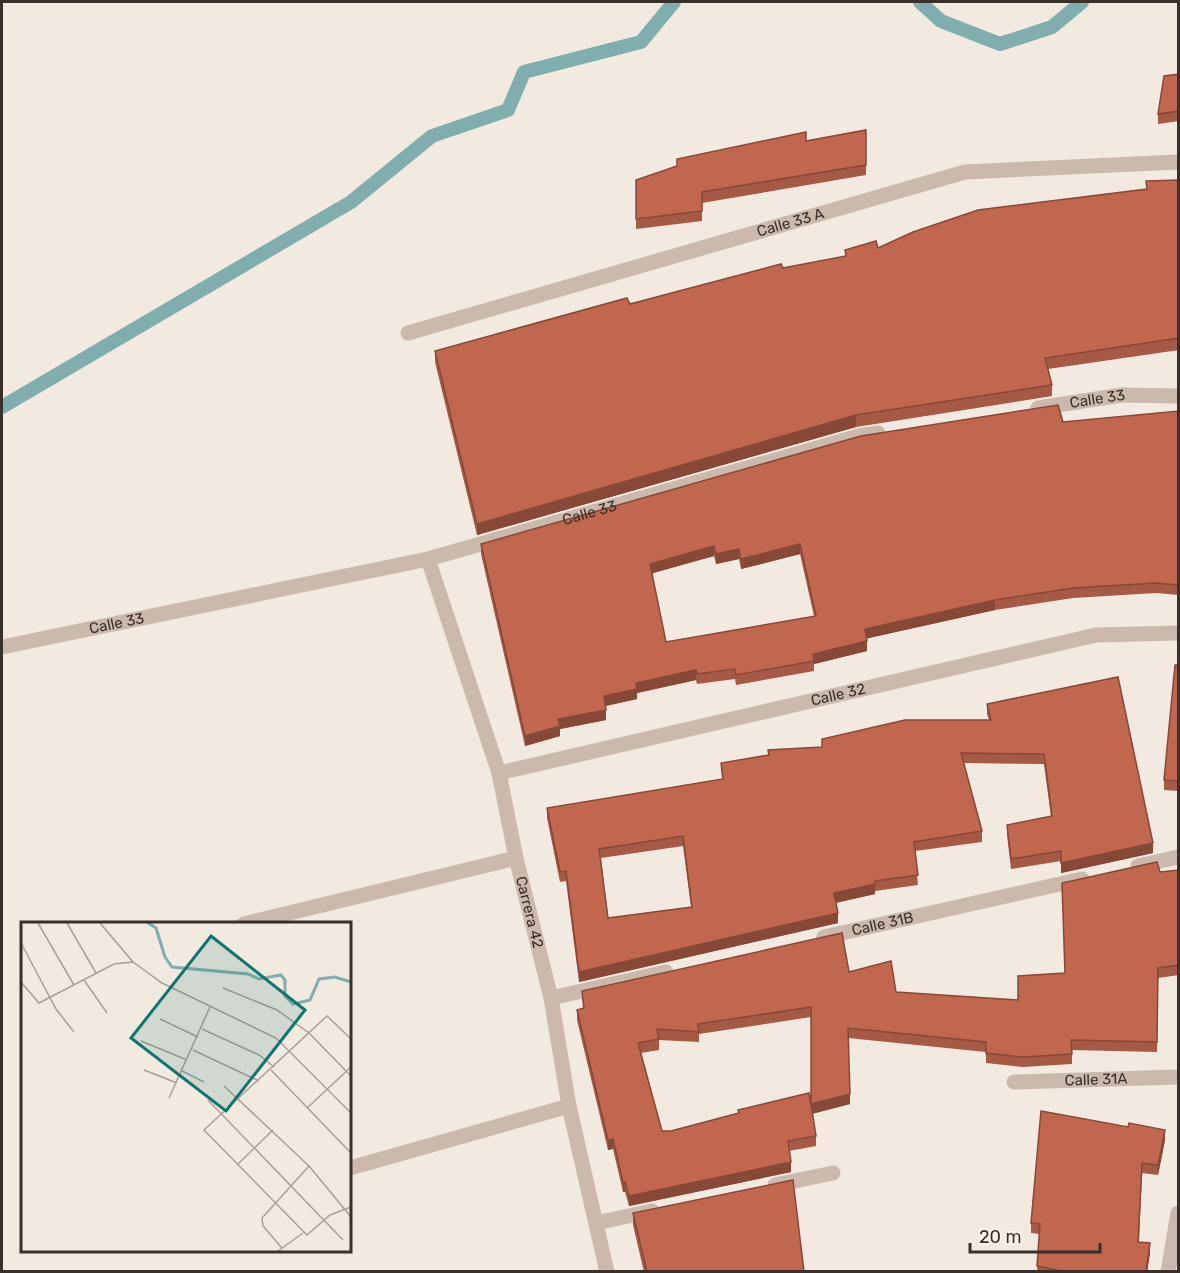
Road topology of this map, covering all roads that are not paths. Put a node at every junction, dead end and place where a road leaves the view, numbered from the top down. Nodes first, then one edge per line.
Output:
1 (1179, 162) edge
2 (408, 333) dead end
3 (1179, 396) edge
4 (1019, 411) edge
5 (894, 431) edge
6 (428, 559) junction
7 (1179, 633) edge
8 (2, 647) edge
9 (499, 773) junction
10 (1179, 857) edge
11 (516, 858) junction
12 (1120, 870) edge
13 (1097, 876) edge
14 (252, 922) edge
15 (807, 941) edge
16 (679, 969) edge
17 (551, 998) junction
18 (1179, 1077) edge
19 (1014, 1082) dead end
20 (568, 1106) junction
21 (351, 1168) edge
22 (832, 1173) dead end
23 (765, 1187) edge
24 (664, 1209) edge
25 (1179, 1213) edge
26 (596, 1223) junction
27 (607, 1272) edge
28 (1168, 1272) edge

1 - 2 street, Calle 33 A
3 - 4 street, Calle 33
5 - 6 street, Calle 33
6 - 8 street, Calle 33
6 - 9 street, Carrera 42
7 - 9 street, Calle 32
9 - 11 street, Carrera 42
10 - 12 street
11 - 14 street
11 - 17 street, Carrera 42
13 - 15 street, Calle 31B
16 - 17 street
17 - 20 street, Carrera 42
18 - 19 street, Calle 31A
20 - 21 street
20 - 26 street, Carrera 42
22 - 23 street
24 - 26 street
25 - 28 street
26 - 27 street, Carrera 42

